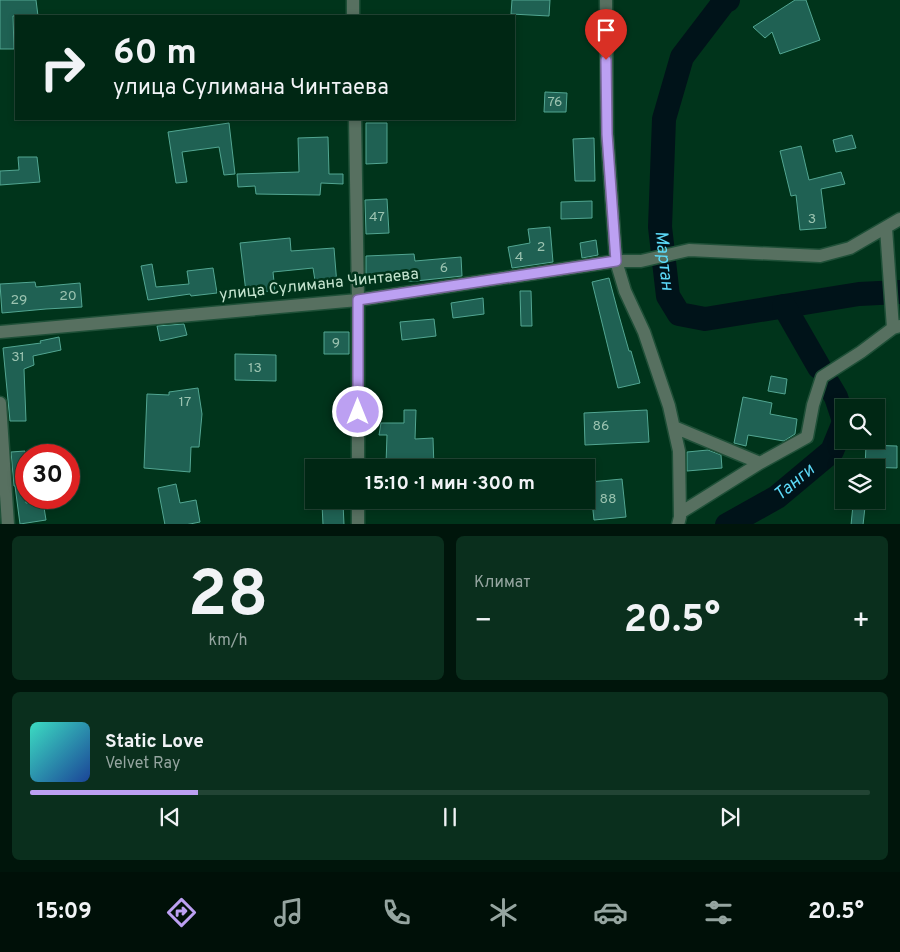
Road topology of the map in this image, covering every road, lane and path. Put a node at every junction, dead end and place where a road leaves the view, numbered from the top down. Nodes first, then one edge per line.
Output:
1 (353, 0) edge
2 (610, 2) edge
3 (354, 15) edge
4 (355, 120) edge
5 (900, 219) edge
6 (886, 228) junction
7 (616, 261) junction
8 (358, 300) junction
9 (897, 326) edge
10 (0, 332) edge
11 (0, 402) edge
12 (674, 427) junction
13 (358, 459) edge
14 (760, 463) junction
15 (358, 509) edge
16 (679, 519) edge
17 (8, 524) edge
18 (358, 524) edge

1 - 3 street
2 - 7 street
4 - 8 street
5 - 6 street, улица Сулимана Чинтаева
6 - 7 street, улица Сулимана Чинтаева
6 - 9 street
7 - 8 street, улица Сулимана Чинтаева
7 - 12 street
8 - 10 street, улица Сулимана Чинтаева
8 - 13 street
9 - 14 street
11 - 17 street
12 - 14 street
12 - 16 street
14 - 16 street
15 - 18 street

